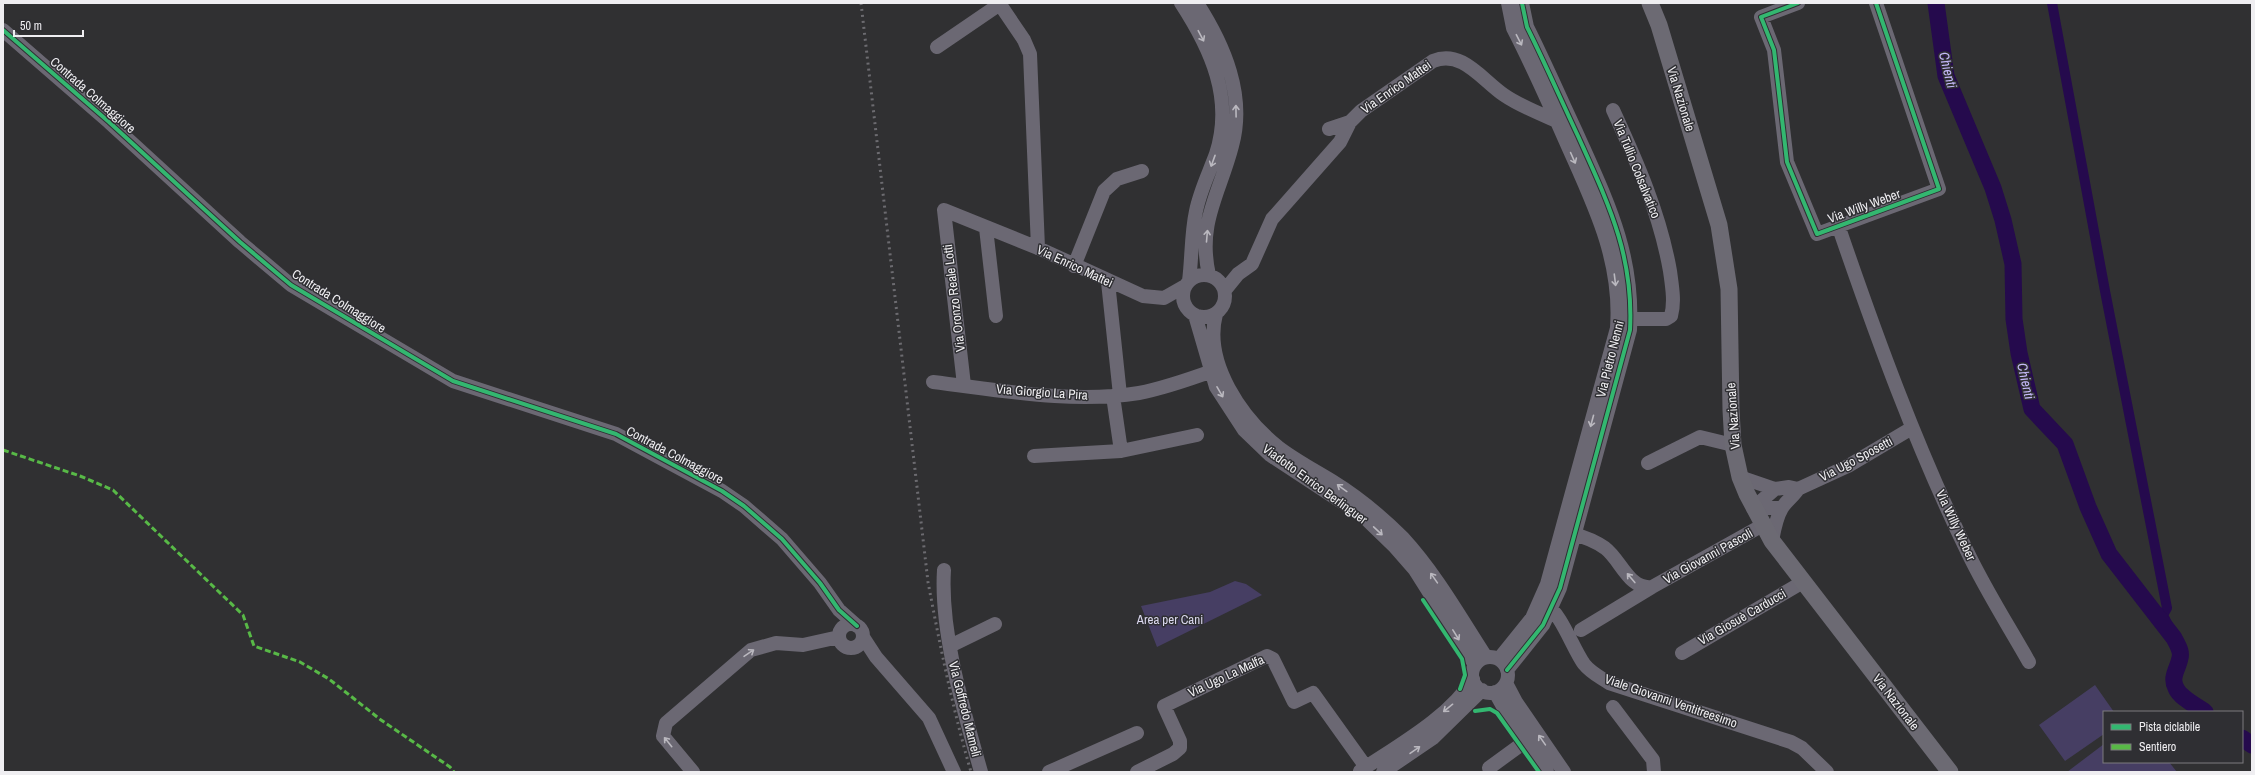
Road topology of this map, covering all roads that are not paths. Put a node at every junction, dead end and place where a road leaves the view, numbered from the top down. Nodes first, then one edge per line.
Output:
1 (1181, 3) edge
2 (1197, 3) edge
3 (1508, 3) edge
4 (1522, 3) edge
5 (1650, 3) edge
6 (1798, 3) edge
7 (1876, 3) edge
8 (1000, 4) edge
9 (3, 30) edge
10 (937, 47) dead end
11 (1537, 62) junction
12 (1613, 110) dead end
13 (1563, 118) junction
14 (1350, 122) junction
15 (1329, 128) dead end
16 (1142, 171) dead end
17 (944, 210) joint
18 (1838, 225) junction
19 (986, 228) junction
20 (1038, 248) junction
21 (1074, 266) junction
22 (1238, 274) junction
23 (1212, 276) junction
24 (1108, 282) junction
25 (1187, 283) junction
26 (1225, 290) junction
27 (1164, 298) junction
28 (1190, 311) junction
29 (1216, 314) junction
30 (996, 316) dead end
31 (1624, 319) junction
32 (1215, 370) junction
33 (933, 382) dead end
34 (964, 386) junction
35 (1116, 395) junction
36 (1912, 428) junction
37 (1197, 435) dead end
38 (1733, 445) junction
39 (1121, 451) junction
40 (1034, 456) dead end
41 (1648, 463) dead end
42 (1740, 477) junction
43 (1775, 489) junction
44 (1798, 489) junction
45 (1753, 508) junction
46 (1782, 508) junction
47 (1763, 526) junction
48 (1573, 534) junction
49 (1772, 541) junction
50 (944, 570) dead end
51 (1803, 582) junction
52 (1652, 587) junction
53 (1545, 606) junction
54 (839, 610) junction
55 (995, 624) dead end
56 (1581, 630) dead end
57 (840, 634) junction
58 (859, 637) junction
59 (950, 646) junction
60 (1682, 653) dead end
61 (2029, 662) dead end
62 (1491, 674) junction
63 (1613, 708) dead end
64 (1137, 733) dead end
65 (1526, 741) junction
66 (1489, 768) dead end
67 (1362, 769) edge
68 (693, 772) edge
69 (954, 772) edge
70 (981, 772) edge
71 (1049, 772) edge
72 (1137, 772) edge
73 (1383, 772) edge
74 (1547, 772) edge
75 (1564, 772) edge
76 (1654, 772) edge
77 (1827, 772) edge
78 (1950, 772) edge

1 -> 25 street
23 -> 2 street
3 -> 11 street, Via Pietro Nenni
4 - 11 street, Via Pietro Nenni
5 - 38 main road, Via Nazionale
6 - 18 street, Via Willy Weber
7 - 18 street, Via Willy Weber
8 - 10 street
8 - 20 street
9 - 54 street, Contrada Colmaggiore
11 - 13 street, Via Pietro Nenni
12 - 31 street, Via Tullio Colsalvatico
13 - 14 street, Via Enrico Mattei
13 - 31 street, Via Pietro Nenni
14 - 15 street, Via Enrico Mattei
14 - 22 street, Via Enrico Mattei
16 - 21 street
17 - 19 street, Via Enrico Mattei
17 - 34 street, Via Oronzo Reale Lotti
18 - 36 street, Via Willy Weber
19 - 20 street, Via Enrico Mattei
19 - 30 street
20 - 21 street, Via Enrico Mattei
21 - 24 street, Via Enrico Mattei
22 - 23 street
22 - 26 street, Via Enrico Mattei
23 - 25 street
23 - 26 street
24 - 27 street, Via Enrico Mattei
24 - 35 street
25 - 27 street
25 - 28 street
26 - 29 street
27 - 28 street, Via Enrico Mattei
28 - 29 street
28 - 32 street, Viadotto Enrico Berlinguer
29 - 32 street, Viadotto Enrico Berlinguer
31 - 48 street, Via Pietro Nenni
31 -> 53 street, Via Pietro Nenni
32 - 35 street, Via Giorgio La Pira
32 - 62 street, Viadotto Enrico Berlinguer
33 - 34 street, Via Giorgio La Pira
34 - 35 street, Via Giorgio La Pira
35 - 39 street
36 - 44 street, Via Ugo Sposetti
36 - 61 street, Via Willy Weber
37 - 39 street
38 - 41 street
38 - 42 main road, Via Nazionale
39 - 40 street
42 - 43 street, Via Ugo Sposetti
42 - 45 main road, Via Nazionale
43 - 44 street, Via Ugo Sposetti
43 - 45 street
44 - 46 street, Via Ugo Sposetti
45 - 46 street
45 - 47 main road, Via Nazionale
46 - 49 street, Via Ugo Sposetti
47 - 49 main road, Via Nazionale
47 - 52 street, Via Giovanni Pascoli
52 -> 48 street, Via Giovanni Pascoli
48 - 53 street, Via Pietro Nenni
49 - 51 main road, Via Nazionale
50 - 59 street, Via Goffredo Mameli
51 - 60 street, Via Giosuè Carducci
51 - 78 main road, Via Nazionale
52 - 56 street, Via Giovanni Pascoli
53 - 62 street, Via Pietro Nenni
53 - 77 street, Viale Giovanni Ventitreesimo
54 - 57 street
54 - 58 street, Contrada Colmaggiore
55 - 59 street, Via Goffredo Mameli
57 - 58 street
57 - 58 street
68 -> 57 street
58 - 69 street
59 - 70 street, Via Goffredo Mameli
62 - 65 street
62 -> 67 street
73 -> 62 street
75 -> 62 street
63 - 76 street
64 - 71 street
65 - 66 street
65 - 74 street
67 - 72 street, Via Ugo La Malfa

